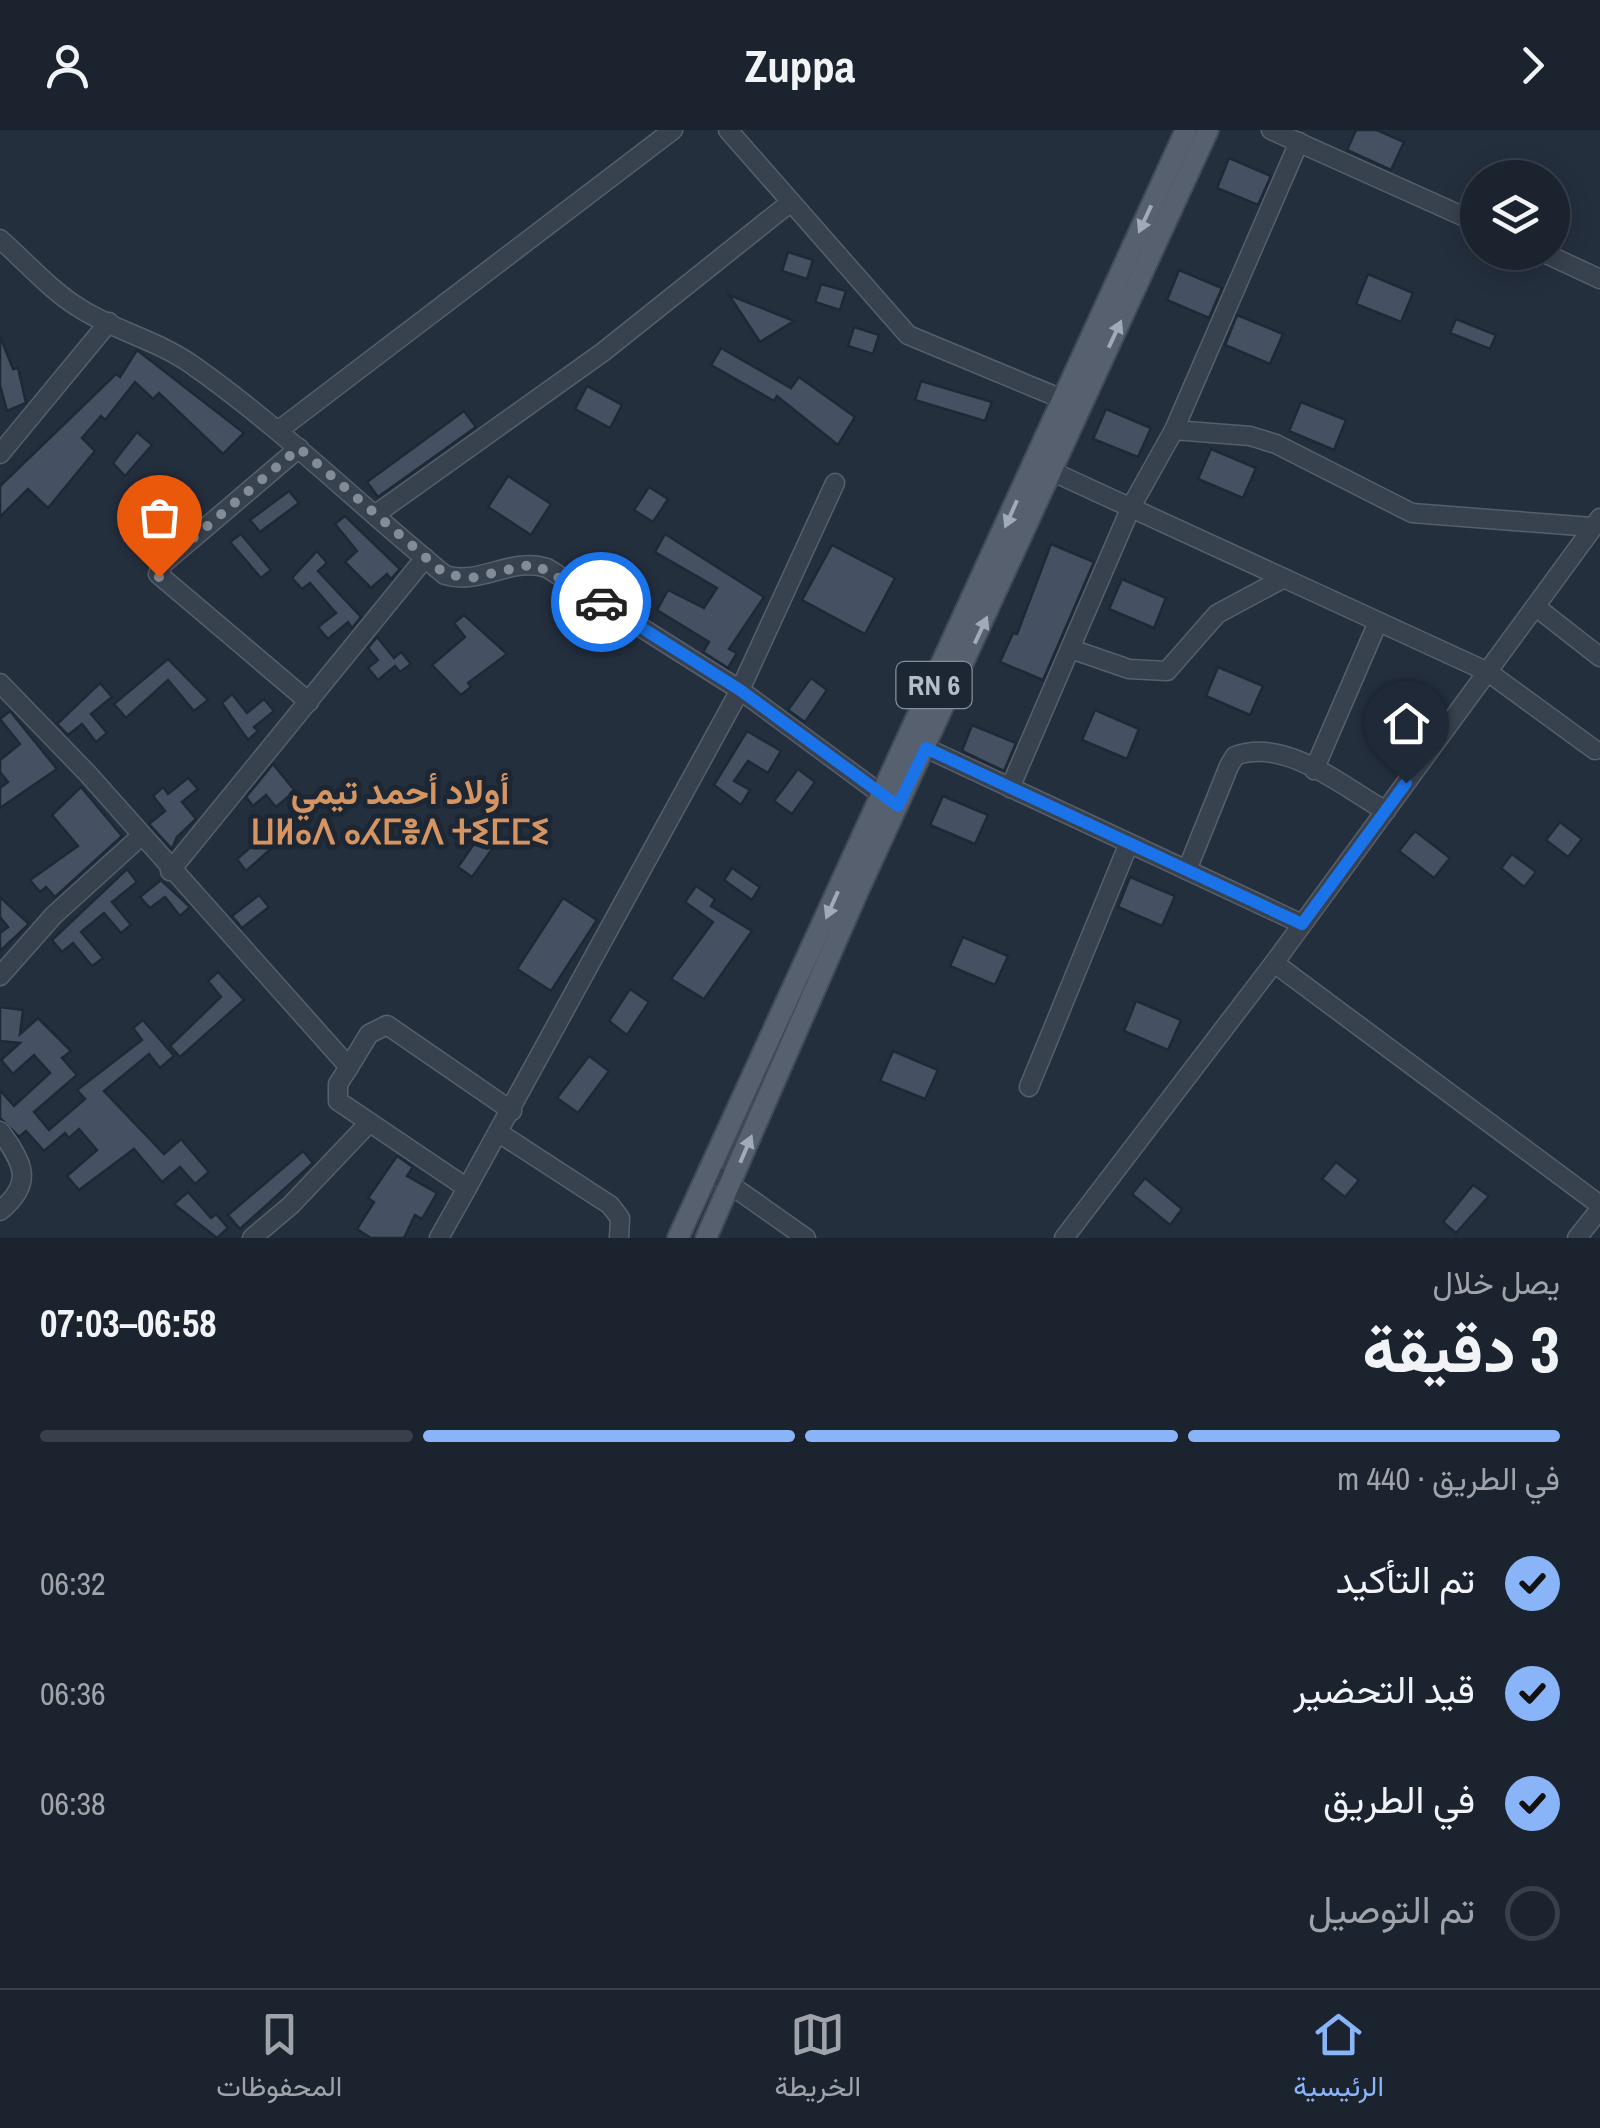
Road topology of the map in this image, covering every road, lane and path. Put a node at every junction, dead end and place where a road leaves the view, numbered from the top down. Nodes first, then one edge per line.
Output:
1 (673, 130) edge
2 (728, 130) edge
3 (1186, 130) edge
4 (1208, 130) edge
5 (1271, 130) edge
6 (1298, 142) junction
7 (790, 202) junction
8 (1460, 215) edge
9 (0, 239) edge
10 (1570, 265) edge
11 (1600, 279) edge
12 (109, 322) junction
13 (1062, 399) junction
14 (279, 430) junction
15 (1174, 430) junction
16 (299, 448) junction
17 (0, 454) edge
18 (1051, 471) junction
19 (835, 483) dead end
20 (1131, 507) junction
21 (376, 514) junction
22 (1596, 522) edge
23 (424, 558) junction
24 (1284, 578) junction
25 (1536, 607) junction
26 (1378, 622) junction
27 (1071, 649) junction
28 (1600, 657) edge
29 (1488, 672) junction
30 (0, 683) edge
31 (740, 690) junction
32 (309, 702) junction
33 (926, 748) junction
34 (1594, 750) dead end
35 (1314, 770) junction
36 (1010, 788) junction
37 (890, 801) junction
38 (1386, 811) junction
39 (140, 837) junction
40 (1129, 843) junction
41 (1187, 870) junction
42 (170, 871) junction
43 (1302, 924) junction
44 (1274, 963) junction
45 (0, 976) edge
46 (349, 1067) junction
47 (1029, 1087) dead end
48 (512, 1111) junction
49 (368, 1124) junction
50 (0, 1132) edge
51 (499, 1133) junction
52 (708, 1169) junction
53 (731, 1185) junction
54 (466, 1188) junction
55 (1600, 1207) edge
56 (0, 1211) edge
57 (252, 1238) edge
58 (438, 1238) edge
59 (619, 1238) edge
60 (678, 1238) edge
61 (706, 1238) edge
62 (806, 1238) edge
63 (1064, 1238) edge
64 (1577, 1238) edge

1 - 14 street
2 - 7 street
3 -> 13 main road, RN 6
18 -> 4 main road, RN 6
5 - 6 street
6 - 8 street
6 - 15 street
7 - 13 street
7 - 21 street
9 - 12 street
10 - 11 street
12 - 14 street
12 - 17 street
13 -> 37 main road, RN 6
14 - 16 street
15 - 20 street
15 - 22 street
16 - 21 street
16 - 32 street
18 - 20 street
33 -> 18 main road, RN 6
19 - 31 street
20 - 24 street
20 - 27 street
21 - 23 street
22 - 25 street
23 - 31 street
23 - 32 street
24 - 26 street
24 - 27 street
25 - 28 street
25 - 29 street
26 - 29 street
26 - 35 street
27 - 36 street
29 - 34 street
29 - 38 street
30 - 39 street
31 - 37 street
31 - 48 street
32 - 42 street
33 - 36 street
33 - 37 main road, RN 6
35 - 38 street
35 - 41 street
36 - 40 street
37 -> 52 main road, RN 6
53 -> 37 main road, RN 6
38 - 43 street
39 - 42 street
39 - 45 street
40 - 41 street
40 - 47 street
41 - 43 street
42 - 46 street
43 - 44 street
44 - 55 street
44 - 63 street
46 - 48 street
46 - 49 street
48 - 51 street
49 - 54 street
49 - 57 street
50 - 56 street
51 - 54 street
51 - 59 street
52 - 53 street
52 - 60 main road, RN 6
53 - 61 main road, RN 6
53 - 62 street
54 - 58 street
55 - 64 street

